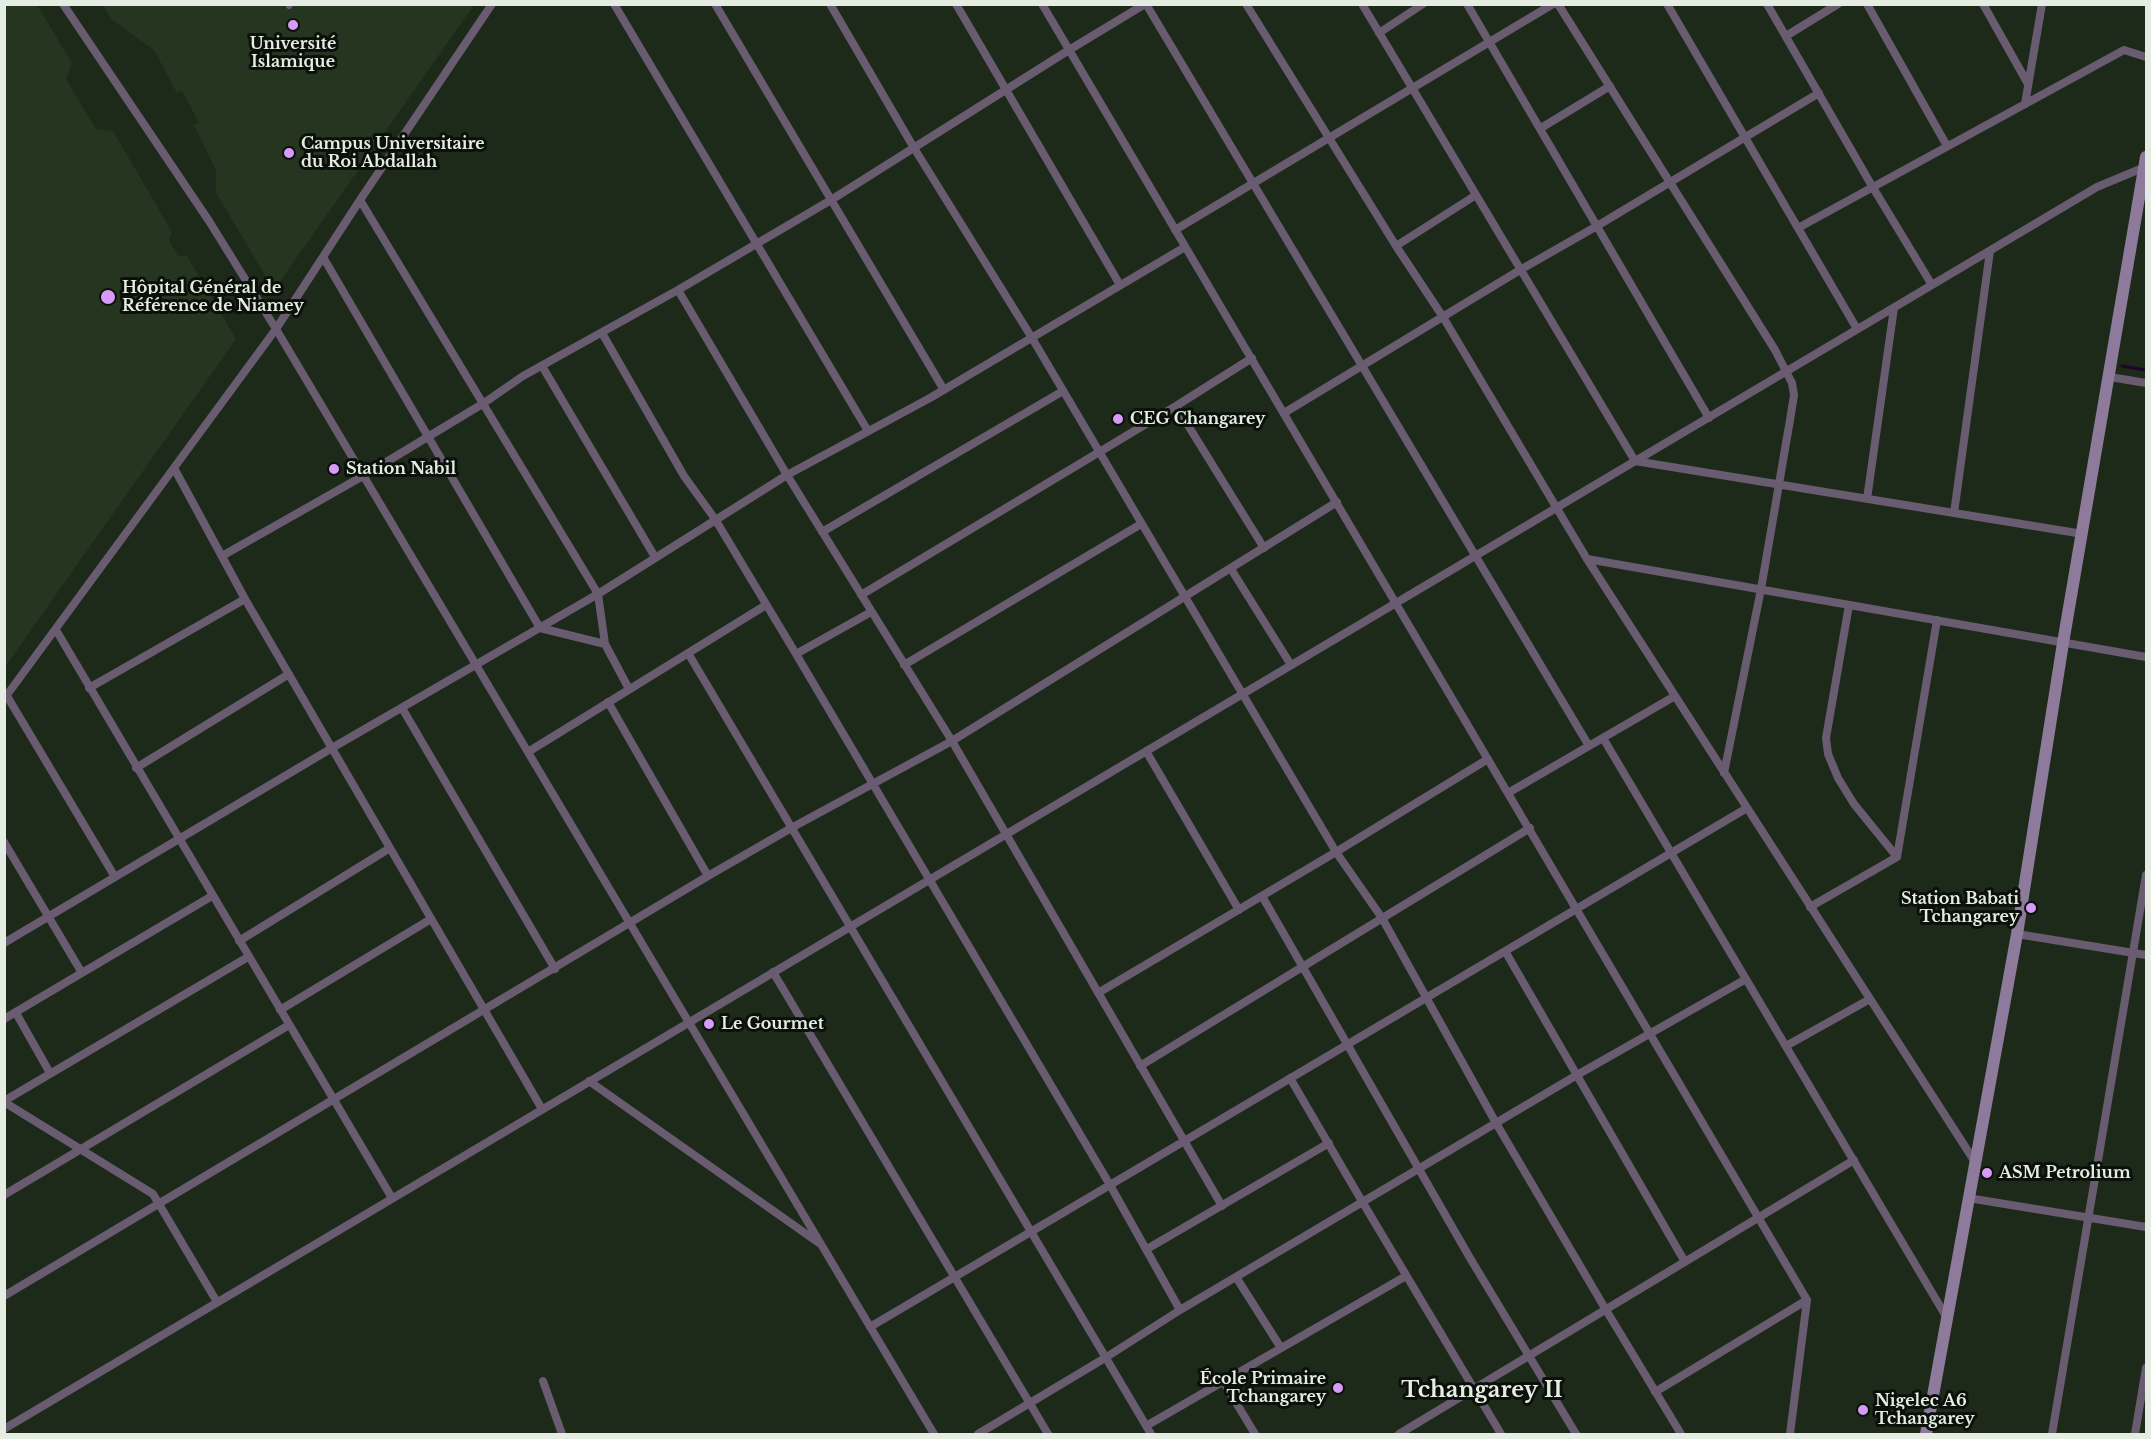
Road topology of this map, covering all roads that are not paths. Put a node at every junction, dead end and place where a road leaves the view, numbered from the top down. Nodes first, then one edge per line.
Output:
1 (63, 4) edge
2 (492, 4) edge
3 (614, 4) edge
4 (715, 4) edge
5 (830, 4) edge
6 (956, 4) edge
7 (1042, 4) edge
8 (1146, 4) edge
9 (1246, 4) edge
10 (1362, 4) edge
11 (1423, 4) edge
12 (1467, 4) edge
13 (1553, 4) edge
14 (1558, 4) edge
15 (1666, 4) edge
16 (1767, 4) edge
17 (1838, 4) edge
18 (1867, 4) edge
19 (1983, 4) edge
20 (2042, 4) edge
21 (1379, 33) junction
22 (1786, 36) junction
23 (1490, 42) junction
24 (1069, 50) junction
25 (2146, 57) edge
26 (2029, 84) junction
27 (1610, 86) junction
28 (1412, 88) junction
29 (1006, 91) junction
30 (1819, 93) junction
31 (2025, 104) junction
32 (1541, 128) junction
33 (1329, 138) junction
34 (1745, 138) junction
35 (1947, 146) junction
36 (914, 148) junction
37 (2146, 162) edge
38 (1670, 183) junction
39 (1252, 184) junction
40 (1872, 186) junction
41 (1476, 195) junction
42 (360, 200) junction
43 (831, 200) junction
44 (1597, 226) junction
45 (1798, 228) junction
46 (1175, 230) junction
47 (756, 244) junction
48 (1396, 246) junction
49 (1185, 247) junction
50 (1990, 251) junction
51 (323, 257) junction
52 (1520, 270) junction
53 (1120, 285) junction
54 (1932, 285) junction
55 (678, 290) junction
56 (1894, 308) junction
57 (1443, 317) junction
58 (276, 329) junction
59 (1857, 329) junction
60 (602, 333) junction
61 (1032, 338) junction
62 (1252, 358) junction
63 (542, 366) junction
64 (1362, 366) junction
65 (1787, 371) junction
66 (2110, 377) junction
67 (2146, 383) edge
68 (944, 390) junction
69 (1063, 391) junction
70 (484, 403) junction
71 (1176, 406) junction
72 (1284, 413) junction
73 (1709, 417) junction
74 (868, 431) junction
75 (428, 437) junction
76 (1099, 452) junction
77 (1635, 461) junction
78 (174, 468) junction
79 (787, 475) junction
80 (363, 476) junction
81 (1779, 485) junction
82 (1867, 499) junction
83 (1336, 502) junction
84 (1557, 508) junction
85 (1954, 513) junction
86 (714, 519) junction
87 (1142, 524) junction
88 (822, 532) junction
89 (2083, 534) junction
90 (1264, 548) junction
91 (222, 556) junction
92 (1475, 556) junction
93 (655, 557) junction
94 (1587, 559) junction
95 (1231, 569) junction
96 (1761, 590) junction
97 (598, 594) junction
98 (861, 595) junction
99 (1185, 598) junction
100 (245, 599) junction
101 (1396, 603) junction
102 (766, 605) junction
103 (1849, 605) junction
104 (871, 612) junction
105 (1937, 620) junction
106 (540, 628) junction
107 (56, 630) junction
108 (2063, 643) junction
109 (605, 644) junction
110 (688, 653) junction
111 (796, 654) junction
112 (2146, 657) edge
113 (476, 665) junction
114 (904, 665) junction
115 (1291, 665) junction
116 (289, 674) junction
117 (89, 688) junction
118 (629, 689) junction
119 (1241, 694) junction
120 (1675, 696) junction
121 (6, 698) edge
122 (608, 702) junction
123 (402, 708) junction
124 (1604, 738) junction
125 (952, 741) junction
126 (1589, 746) junction
127 (332, 748) junction
128 (1146, 751) junction
129 (528, 752) junction
130 (1488, 759) junction
131 (136, 768) junction
132 (1724, 773) junction
133 (873, 784) junction
134 (1508, 793) junction
135 (1747, 808) junction
136 (793, 827) junction
137 (1530, 828) junction
138 (1006, 834) junction
139 (179, 839) junction
140 (5, 843) edge
141 (390, 848) junction
142 (1336, 852) junction
143 (1671, 853) junction
144 (1897, 857) junction
145 (2146, 875) edge
146 (708, 876) junction
147 (115, 877) junction
148 (928, 880) junction
149 (212, 896) junction
150 (1262, 896) junction
151 (1810, 907) junction
152 (1576, 909) junction
153 (1239, 910) junction
154 (48, 916) junction
155 (431, 918) junction
156 (1382, 918) junction
157 (630, 924) junction
158 (850, 926) junction
159 (2016, 934) junction
160 (239, 941) junction
161 (4, 943) edge
162 (1505, 951) junction
163 (2133, 953) junction
164 (2146, 955) edge
165 (248, 957) junction
166 (1302, 967) junction
167 (555, 969) junction
168 (773, 972) junction
169 (82, 973) junction
170 (1746, 979) junction
171 (1098, 993) junction
172 (1425, 998) junction
173 (1870, 999) junction
174 (280, 1010) junction
175 (485, 1011) junction
176 (16, 1012) junction
177 (4, 1019) edge
178 (688, 1022) junction
179 (289, 1025) junction
180 (1650, 1034) junction
181 (1347, 1045) junction
182 (1786, 1046) junction
183 (1140, 1066) junction
184 (50, 1073) junction
185 (1577, 1075) junction
186 (1290, 1078) junction
187 (589, 1081) junction
188 (334, 1100) junction
189 (4, 1101) edge
190 (542, 1109) junction
191 (1496, 1123) junction
192 (1185, 1141) junction
193 (1329, 1143) junction
194 (82, 1149) junction
195 (1854, 1160) junction
196 (1975, 1162) junction
197 (1419, 1169) junction
198 (1110, 1185) junction
199 (4, 1195) edge
200 (392, 1198) junction
201 (1968, 1198) junction
202 (1362, 1203) junction
203 (159, 1204) junction
204 (1222, 1206) junction
205 (1759, 1218) junction
206 (2088, 1218) junction
207 (2146, 1227) edge
208 (1031, 1232) junction
209 (821, 1245) junction
210 (1147, 1249) junction
211 (1685, 1262) junction
212 (1406, 1276) junction
213 (954, 1277) junction
214 (1236, 1277) junction
215 (4, 1296) edge
216 (1808, 1300) junction
217 (217, 1302) junction
218 (1180, 1310) junction
219 (1606, 1310) junction
220 (1947, 1318) junction
221 (870, 1327) junction
222 (1281, 1348) junction
223 (1529, 1356) junction
224 (1106, 1358) junction
225 (2146, 1368) edge
226 (543, 1381) dead end
227 (1223, 1381) junction
228 (1474, 1389) junction
229 (1655, 1392) junction
230 (1030, 1403) junction
231 (1146, 1426) junction
232 (4, 1429) edge
233 (562, 1434) edge
234 (934, 1434) edge
235 (978, 1434) edge
236 (1048, 1434) edge
237 (1151, 1434) edge
238 (1255, 1434) edge
239 (1399, 1434) edge
240 (1501, 1434) edge
241 (1576, 1434) edge
242 (1681, 1434) edge
243 (1790, 1434) edge
244 (1926, 1434) edge
245 (2052, 1434) edge
246 (2134, 1434) edge

1 - 58 street
2 - 42 street
3 - 47 street
4 - 43 street
5 - 36 street
6 - 29 street
7 - 24 street
8 - 24 street
8 - 39 street
9 - 33 street
10 - 21 street
11 - 21 street
12 - 23 street
13 - 23 street
14 - 27 street
15 - 34 street
16 - 22 street
17 - 22 street
18 - 35 street
19 - 26 street
20 - 26 street
21 - 28 street
22 - 30 street
23 - 28 street
23 - 32 street
24 - 29 street
24 - 46 street
25 - 31 street
26 - 31 street
27 - 32 street
27 - 38 street
28 - 33 street
28 - 41 street
29 - 36 street
29 - 53 street
30 - 34 street
30 - 40 street
31 - 35 street
32 - 44 street
33 - 39 street
33 - 48 street
34 - 38 street
34 - 45 street
35 - 40 street
36 - 43 street
36 - 61 street
37 - 50 street
37 - 66 main road
38 - 44 street
38 - 65 street
39 - 46 street
39 - 64 street
40 - 45 street
40 - 54 street
41 - 48 street
41 - 52 street
42 - 51 street
42 - 70 street
43 - 47 street
43 - 68 street
44 - 52 street
44 - 73 street
45 - 59 street
46 - 49 street
47 - 55 street
47 - 74 street
48 - 57 street
49 - 53 street
49 - 62 street
50 - 54 street
50 - 85 street
51 - 58 street
51 - 75 street
52 - 57 street
52 - 77 street
53 - 61 street
54 - 56 street
55 - 60 street
55 - 79 street
56 - 59 street
56 - 82 street
57 - 64 street
57 - 84 street
58 - 78 street
58 - 80 street
59 - 65 street
60 - 63 street
60 - 86 street
61 - 68 street
61 - 69 street
62 - 71 street
62 - 72 street
63 - 70 street
63 - 93 street
64 - 72 street
64 - 92 street
65 - 73 street
65 - 81 street
66 - 67 street
66 - 89 main road
68 - 74 street
69 - 76 street
69 - 88 street
70 - 75 street
70 - 97 street
71 - 76 street
71 - 90 street
72 - 83 street
73 - 77 street
74 - 79 street
75 - 80 street
75 - 106 street
76 - 87 street
76 - 98 street
77 - 81 street
77 - 84 street
78 - 91 street
78 - 107 street
79 - 86 street
79 - 88 street
80 - 91 street
80 - 113 street
81 - 82 street
81 - 96 street
82 - 85 street
83 - 90 street
83 - 101 street
84 - 92 street
84 - 94 street
85 - 89 street
86 - 93 street
86 - 102 street
87 - 99 street
87 - 114 street
88 - 98 street
89 - 108 main road
90 - 95 street
91 - 100 street
92 - 101 street
92 - 126 street
93 - 97 street
94 - 96 street
94 - 120 street
95 - 99 street
95 - 115 street
96 - 103 street
96 - 132 street
97 - 106 street
97 - 109 street
98 - 104 street
99 - 119 street
99 - 125 street
100 - 116 street
100 - 117 street
101 - 115 street
101 - 130 street
102 - 110 street
102 - 111 street
103 - 105 street
103 - 144 street
104 - 111 street
104 - 114 street
105 - 108 street
105 - 144 street
106 - 109 street
106 - 113 street
107 - 117 street
107 - 121 street
108 - 112 street
108 - 159 main road
109 - 118 street
110 - 118 street
110 - 136 street
111 - 133 street
113 - 123 street
113 - 129 street
114 - 125 street
115 - 119 street
116 - 127 street
116 - 131 street
117 - 131 street
118 - 122 street
119 - 128 street
119 - 142 street
120 - 124 street
120 - 132 street
121 - 147 street
122 - 129 street
122 - 146 street
123 - 127 street
123 - 167 street
124 - 126 street
124 - 143 street
125 - 133 street
125 - 138 street
126 - 134 street
127 - 139 street
127 - 141 street
128 - 138 street
128 - 153 street
129 - 157 street
130 - 134 street
130 - 142 street
131 - 139 street
132 - 135 street
133 - 136 street
133 - 148 street
134 - 137 street
135 - 143 street
135 - 151 street
136 - 146 street
136 - 158 street
137 - 152 street
137 - 156 street
138 - 148 street
138 - 171 street
139 - 147 street
139 - 149 street
140 - 154 street
141 - 155 street
141 - 160 street
142 - 150 street
142 - 156 street
143 - 152 street
143 - 170 street
144 - 151 street
145 - 163 street
146 - 157 street
147 - 154 street
148 - 158 street
148 - 198 street
149 - 160 street
149 - 169 street
150 - 153 street
150 - 166 street
151 - 173 street
152 - 162 street
152 - 180 street
153 - 171 street
154 - 161 street
154 - 169 street
155 - 174 street
155 - 175 street
156 - 166 street
156 - 172 street
157 - 167 street
157 - 178 street
158 - 168 street
158 - 208 street
159 - 163 street
159 - 196 main road
160 - 165 street
162 - 172 street
162 - 185 street
163 - 164 street
163 - 206 street
165 - 174 street
165 - 184 street
166 - 181 street
166 - 183 street
167 - 175 street
168 - 178 street
168 - 213 street
169 - 176 street
170 - 180 street
170 - 182 street
171 - 183 street
172 - 181 street
172 - 191 street
173 - 182 street
173 - 196 street
174 - 179 street
175 - 188 street
175 - 190 street
176 - 177 street
176 - 184 street
178 - 187 street
178 - 209 street
179 - 188 street
179 - 194 street
180 - 185 street
180 - 205 street
181 - 186 street
181 - 197 street
182 - 195 street
183 - 192 street
184 - 189 street
185 - 191 street
185 - 211 street
186 - 192 street
186 - 193 street
187 - 190 street
187 - 209 street
188 - 200 street
188 - 203 street
189 - 194 street
190 - 200 street
191 - 197 street
191 - 219 street
192 - 198 street
192 - 204 street
193 - 202 street
193 - 204 street
194 - 199 street
194 - 203 street
195 - 205 street
195 - 220 street
196 - 201 main road
197 - 202 street
197 - 223 street
198 - 208 street
198 - 210 street
200 - 217 street
201 - 206 street
201 - 220 main road
202 - 212 street
202 - 214 street
203 - 215 street
203 - 217 street
204 - 210 street
205 - 211 street
205 - 216 street
206 - 207 street
206 - 245 street
208 - 213 street
208 - 224 street
209 - 221 street
210 - 218 street
211 - 219 street
212 - 222 street
212 - 228 street
213 - 221 street
213 - 230 street
214 - 218 street
214 - 222 street
216 - 229 street
216 - 243 street
217 - 232 street
218 - 224 street
219 - 223 street
219 - 229 street
220 - 244 main road
221 - 234 street
222 - 227 street
223 - 228 street
223 - 241 street
224 - 230 street
224 - 231 street
225 - 246 street
226 - 233 street
227 - 231 street
227 - 238 street
228 - 239 street
228 - 240 street
229 - 242 street
230 - 235 street
230 - 236 street
231 - 237 street

